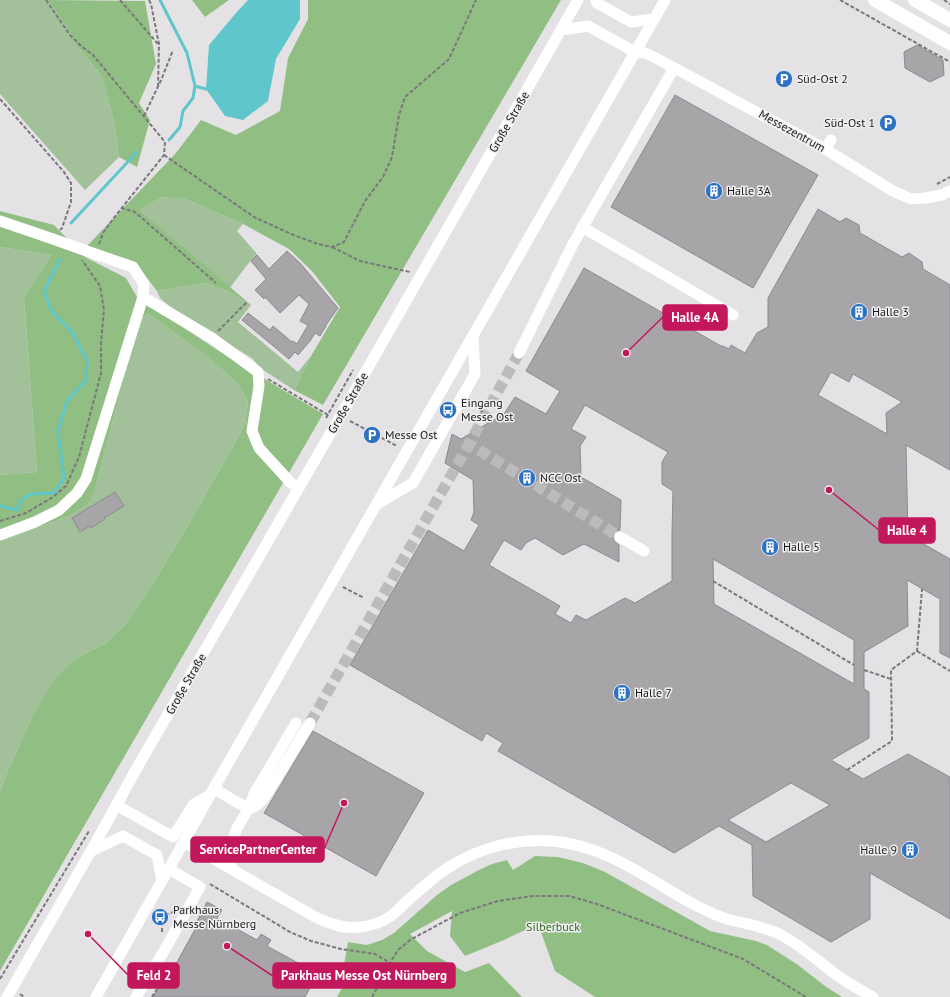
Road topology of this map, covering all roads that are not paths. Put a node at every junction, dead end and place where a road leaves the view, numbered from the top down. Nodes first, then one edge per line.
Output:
1 (578, 0) edge
2 (596, 0) edge
3 (665, 0) edge
4 (875, 0) edge
5 (915, 0) edge
6 (654, 19) junction
7 (950, 20) edge
8 (561, 30) junction
9 (950, 43) edge
10 (635, 52) junction
11 (674, 68) junction
12 (950, 191) edge
13 (0, 221) edge
14 (582, 227) junction
15 (143, 297) junction
16 (733, 314) dead end
17 (473, 336) junction
18 (519, 353) tunnel mouth
19 (299, 487) junction
20 (377, 504) junction
21 (0, 536) edge
22 (620, 537) tunnel mouth
23 (644, 551) dead end
24 (296, 723) tunnel mouth
25 (310, 723) tunnel mouth
26 (212, 791) junction
27 (116, 805) junction
28 (250, 808) junction
29 (184, 842) junction
30 (91, 851) junction
31 (169, 869) junction
32 (231, 869) junction
33 (162, 881) junction
34 (0, 996) edge
35 (3, 997) edge
36 (6, 997) edge
37 (96, 997) edge
38 (136, 997) edge
39 (873, 997) edge

1 - 8 lane, Große Straße
2 - 6 lane
3 - 6 lane
4 - 9 main road
5 - 7 main road
6 - 10 lane
8 - 10 lane, Messezentrum
8 - 19 lane, Große Straße
10 - 11 lane, Messezentrum
10 - 17 lane
11 - 12 lane, Messezentrum
11 - 14 lane
13 - 15 lane
14 - 16 lane
14 - 18 lane
15 - 19 lane
15 - 21 lane
17 - 20 lane
17 - 20 lane
19 - 27 lane, Große Straße
20 - 26 lane
22 - 23 lane
24 - 28 lane
25 - 28 lane
26 - 27 lane
26 - 28 lane
26 - 29 lane
27 - 30 lane, Große Straße
28 - 32 lane
29 - 31 lane
29 - 32 lane
30 - 33 lane
30 - 36 lane, Große Straße
31 - 33 lane
31 - 38 lane
32 - 39 lane
33 - 37 lane
34 - 35 lane

